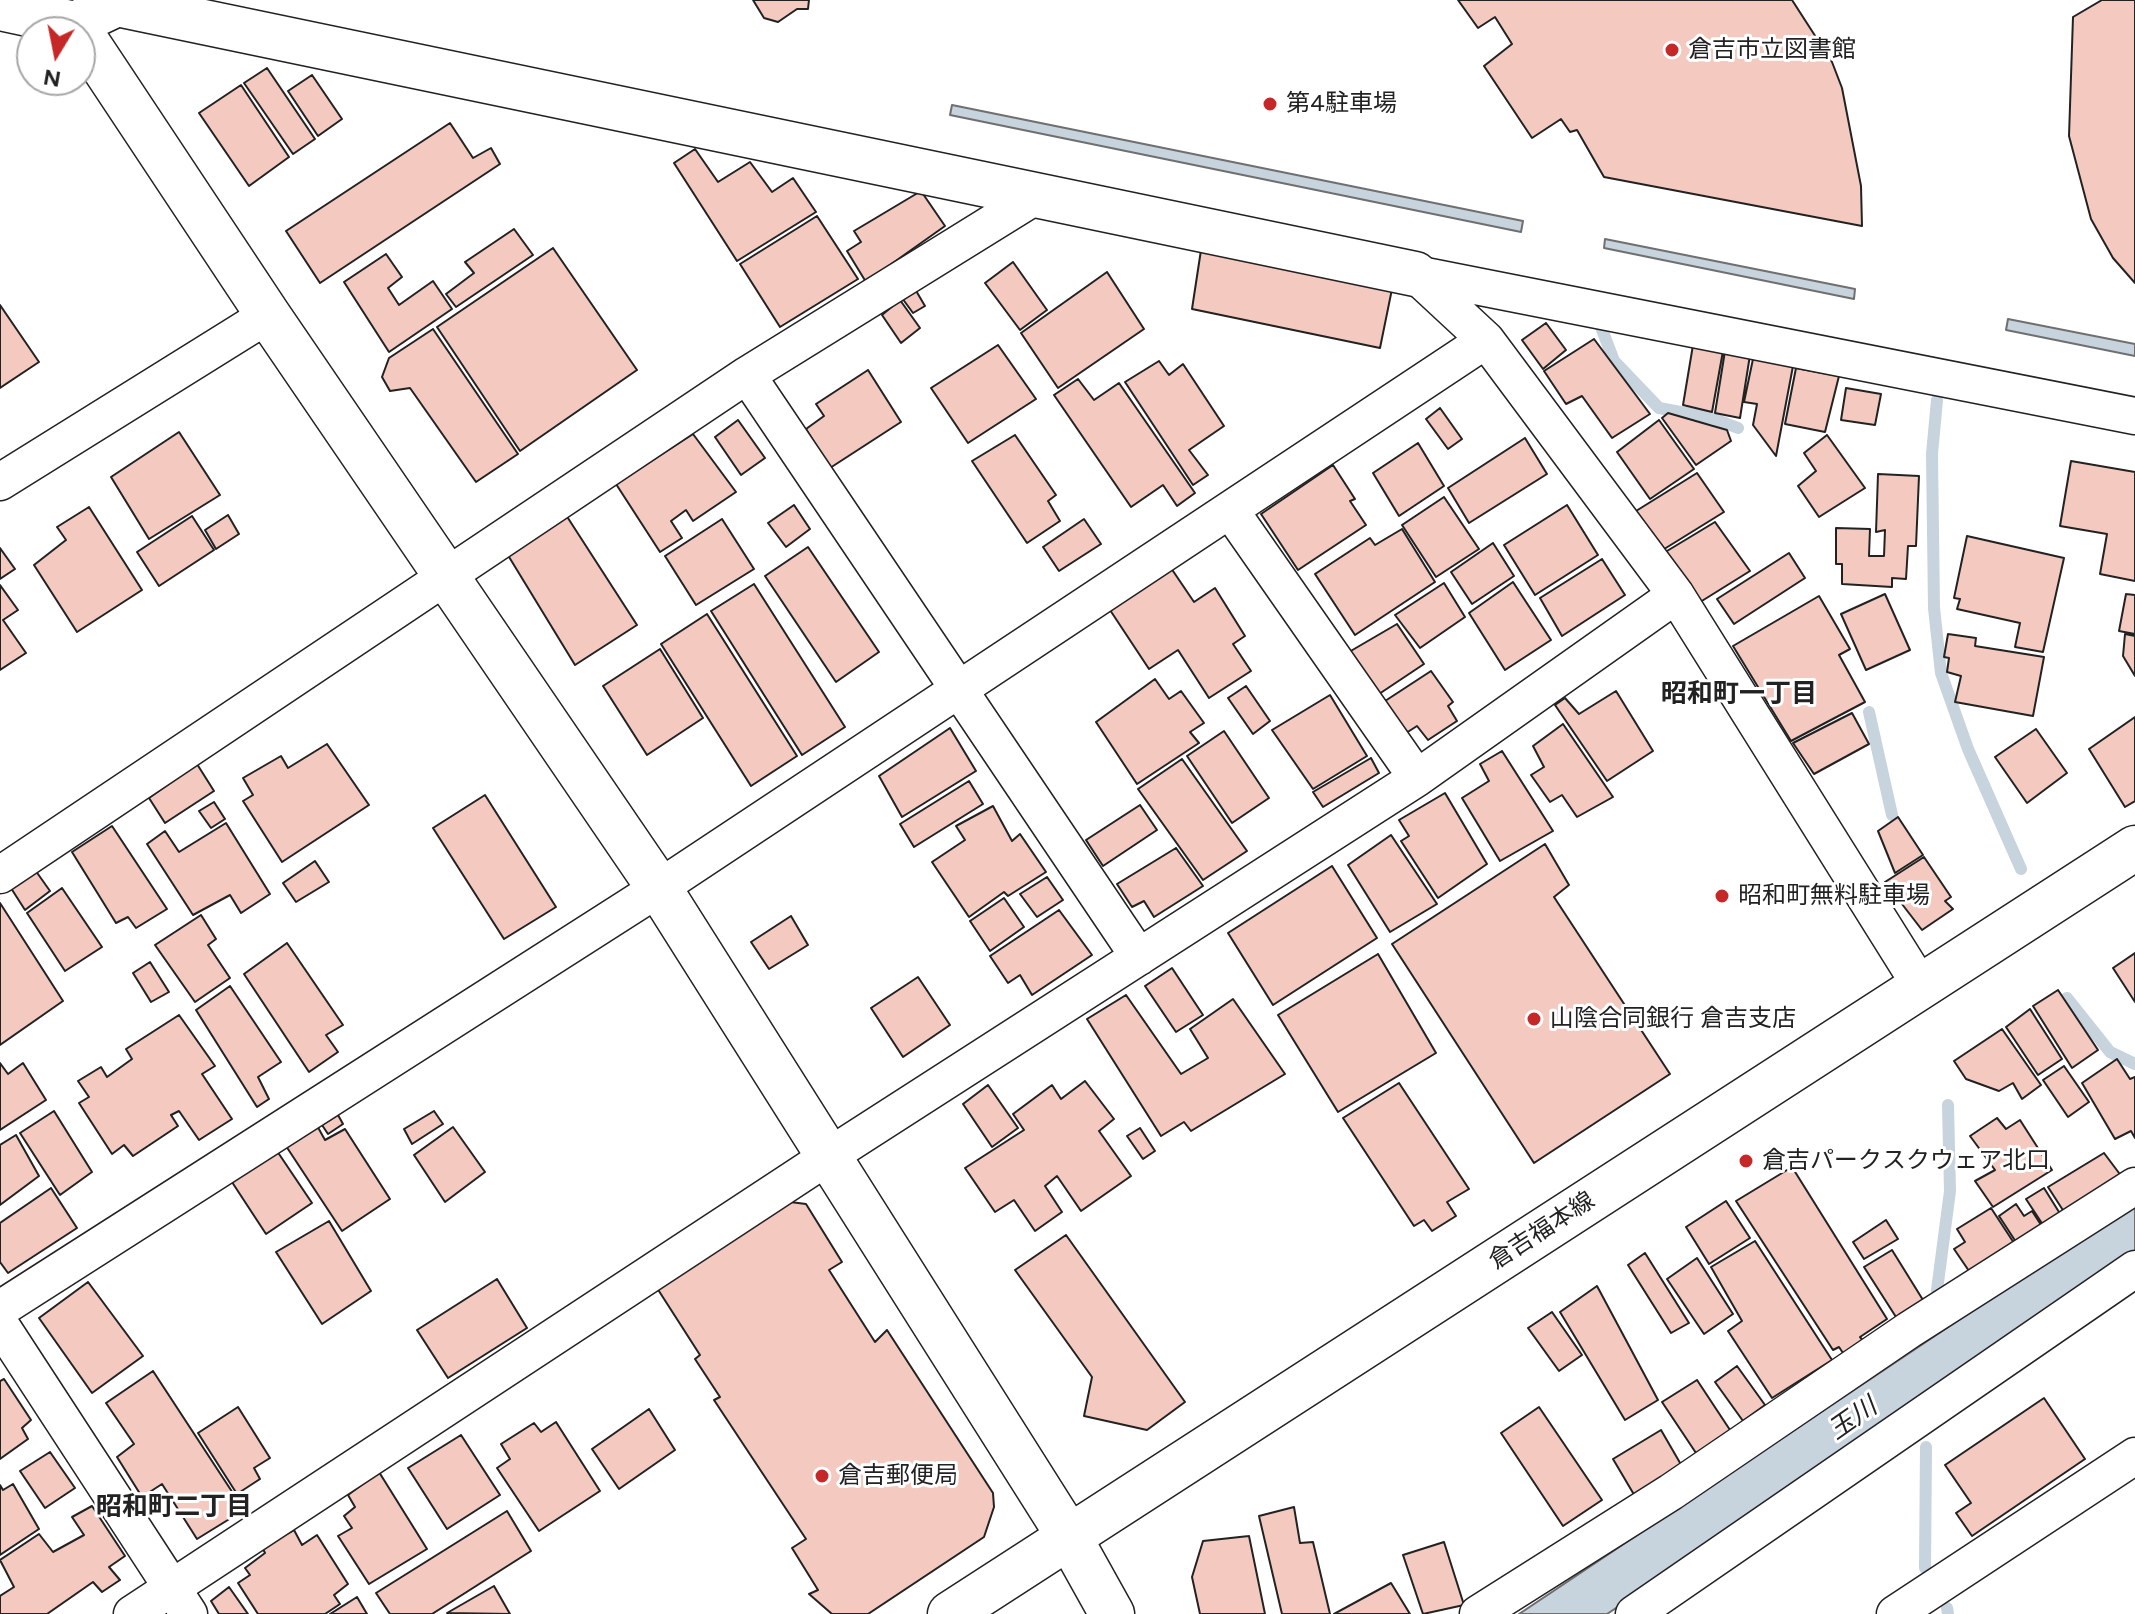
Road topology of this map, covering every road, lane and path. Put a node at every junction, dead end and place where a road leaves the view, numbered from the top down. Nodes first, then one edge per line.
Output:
1 (0, 8) edge
2 (38, 16) edge
3 (92, 16) edge
4 (96, 56) edge
5 (1039, 194) junction
6 (1415, 274) junction
7 (268, 315) junction
8 (1486, 340) junction
9 (747, 375) junction
10 (2135, 416) edge
11 (0, 482) edge
12 (1230, 510) junction
13 (446, 577) junction
14 (1676, 595) junction
15 (959, 689) junction
16 (1417, 778) junction
17 (2135, 848) edge
18 (0, 875) edge
19 (659, 888) junction
20 (1139, 957) junction
21 (1922, 988) junction
22 (829, 1156) junction
23 (2135, 1186) edge
24 (2135, 1269) edge
25 (0, 1309) edge
26 (0, 1324) edge
27 (2135, 1456) edge
28 (1068, 1535) junction
29 (180, 1600) edge
30 (132, 1614) edge
31 (950, 1614) edge
32 (1112, 1614) edge
33 (1478, 1614) edge
34 (1634, 1614) edge
35 (1895, 1614) edge

1 - 2 street
3 - 5 street
4 - 7 street
5 - 6 street
5 - 9 street
6 - 8 street
6 - 10 street
7 - 11 street
7 - 13 street
8 - 12 street
8 - 14 street
9 - 13 street
9 - 15 street
12 - 15 street
12 - 16 street
13 - 18 street
13 - 19 street
14 - 16 street
14 - 21 street
15 - 19 street
15 - 20 street
16 - 20 street
17 - 21 street, 倉吉福本線
19 - 22 street
19 - 25 street
20 - 22 street
21 - 28 street, 倉吉福本線
22 - 28 street
22 - 29 street
23 - 33 street
24 - 34 street
26 - 29 street
27 - 35 street
28 - 31 street, 倉吉福本線
28 - 32 street
29 - 30 street

